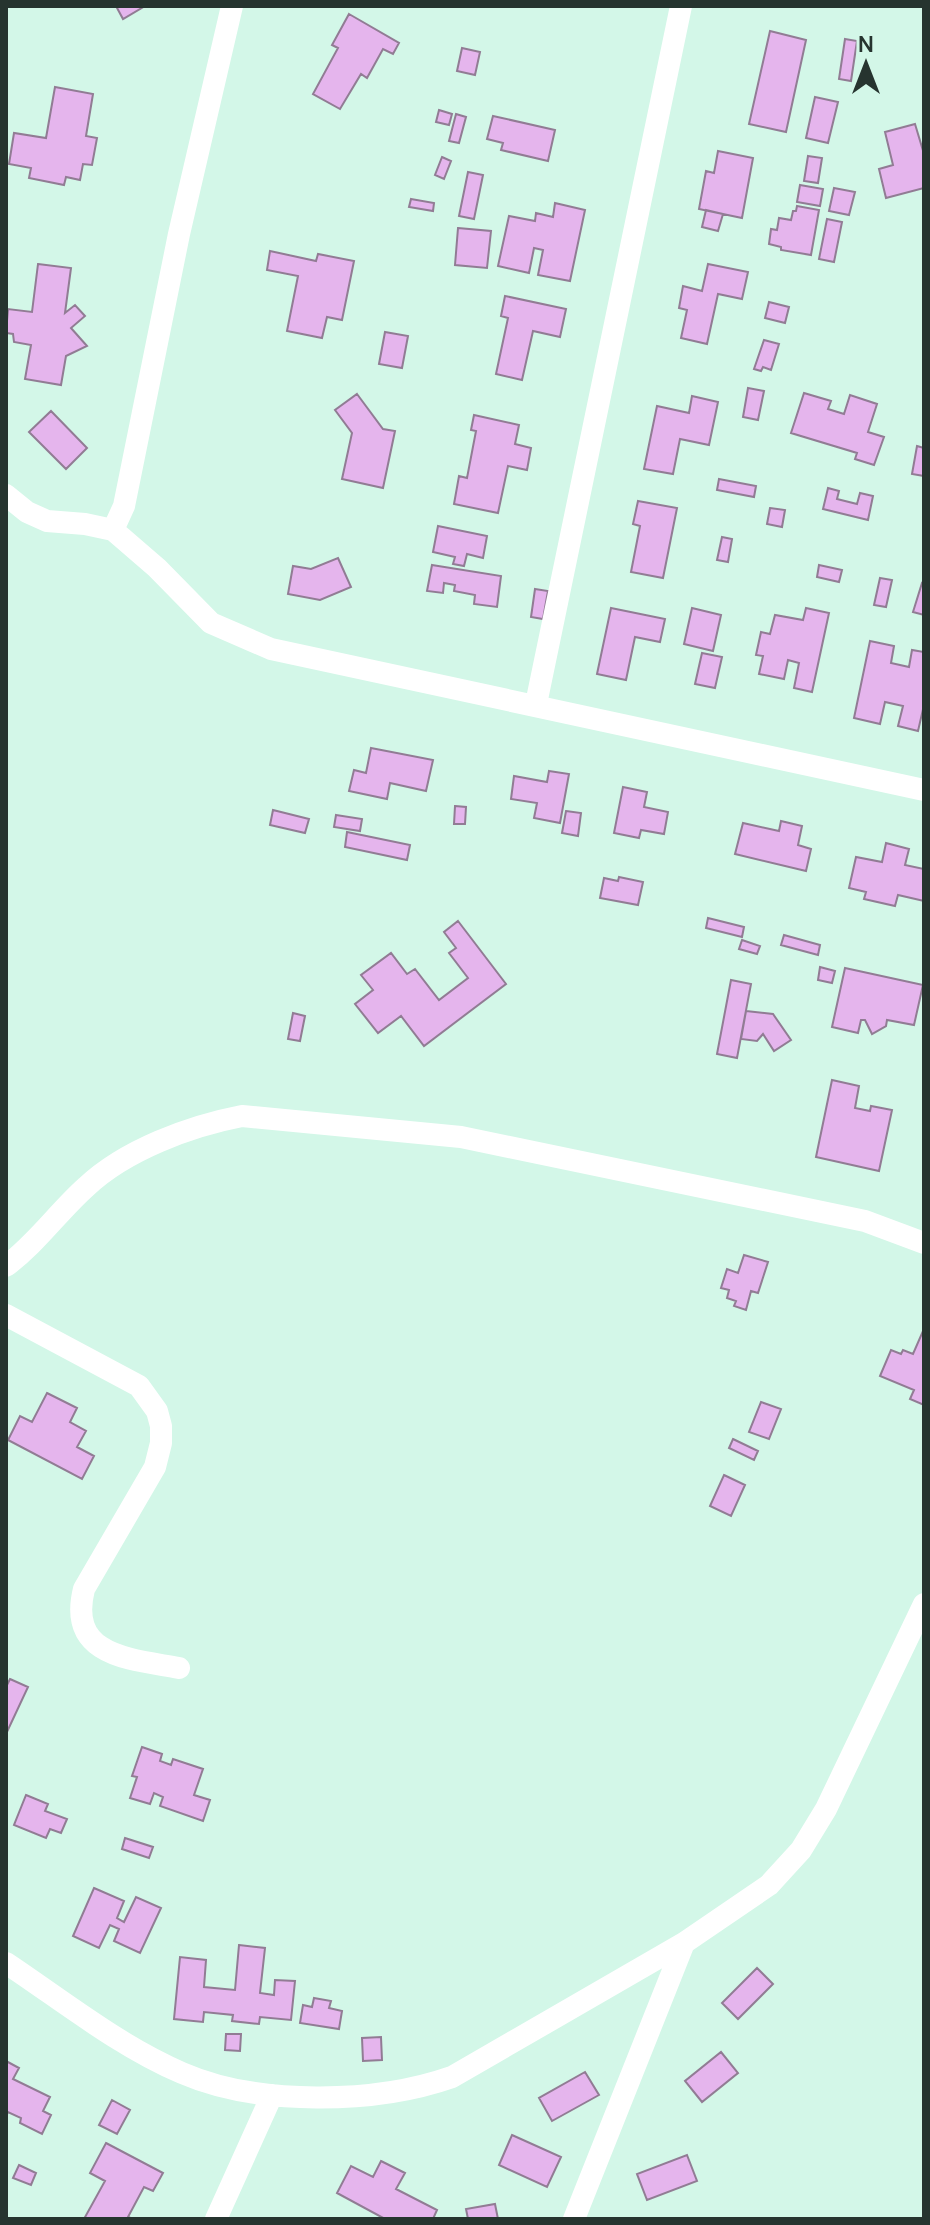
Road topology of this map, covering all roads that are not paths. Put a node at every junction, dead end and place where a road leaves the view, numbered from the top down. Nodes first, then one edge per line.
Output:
1 (232, 6) edge
2 (681, 6) edge
3 (6, 495) edge
4 (113, 530) junction
5 (536, 704) junction
6 (924, 790) edge
7 (924, 1243) edge
8 (6, 1266) edge
9 (6, 1315) edge
10 (924, 1604) edge
11 (179, 1668) dead end
12 (684, 1943) junction
13 (6, 1963) edge
14 (272, 2095) junction
15 (216, 2219) edge
16 (574, 2219) edge

1 - 4 street
2 - 5 street
3 - 4 street
4 - 5 street
5 - 6 street
7 - 8 street
9 - 11 street
10 - 12 street
12 - 14 street
12 - 16 street
13 - 14 street
14 - 15 street

